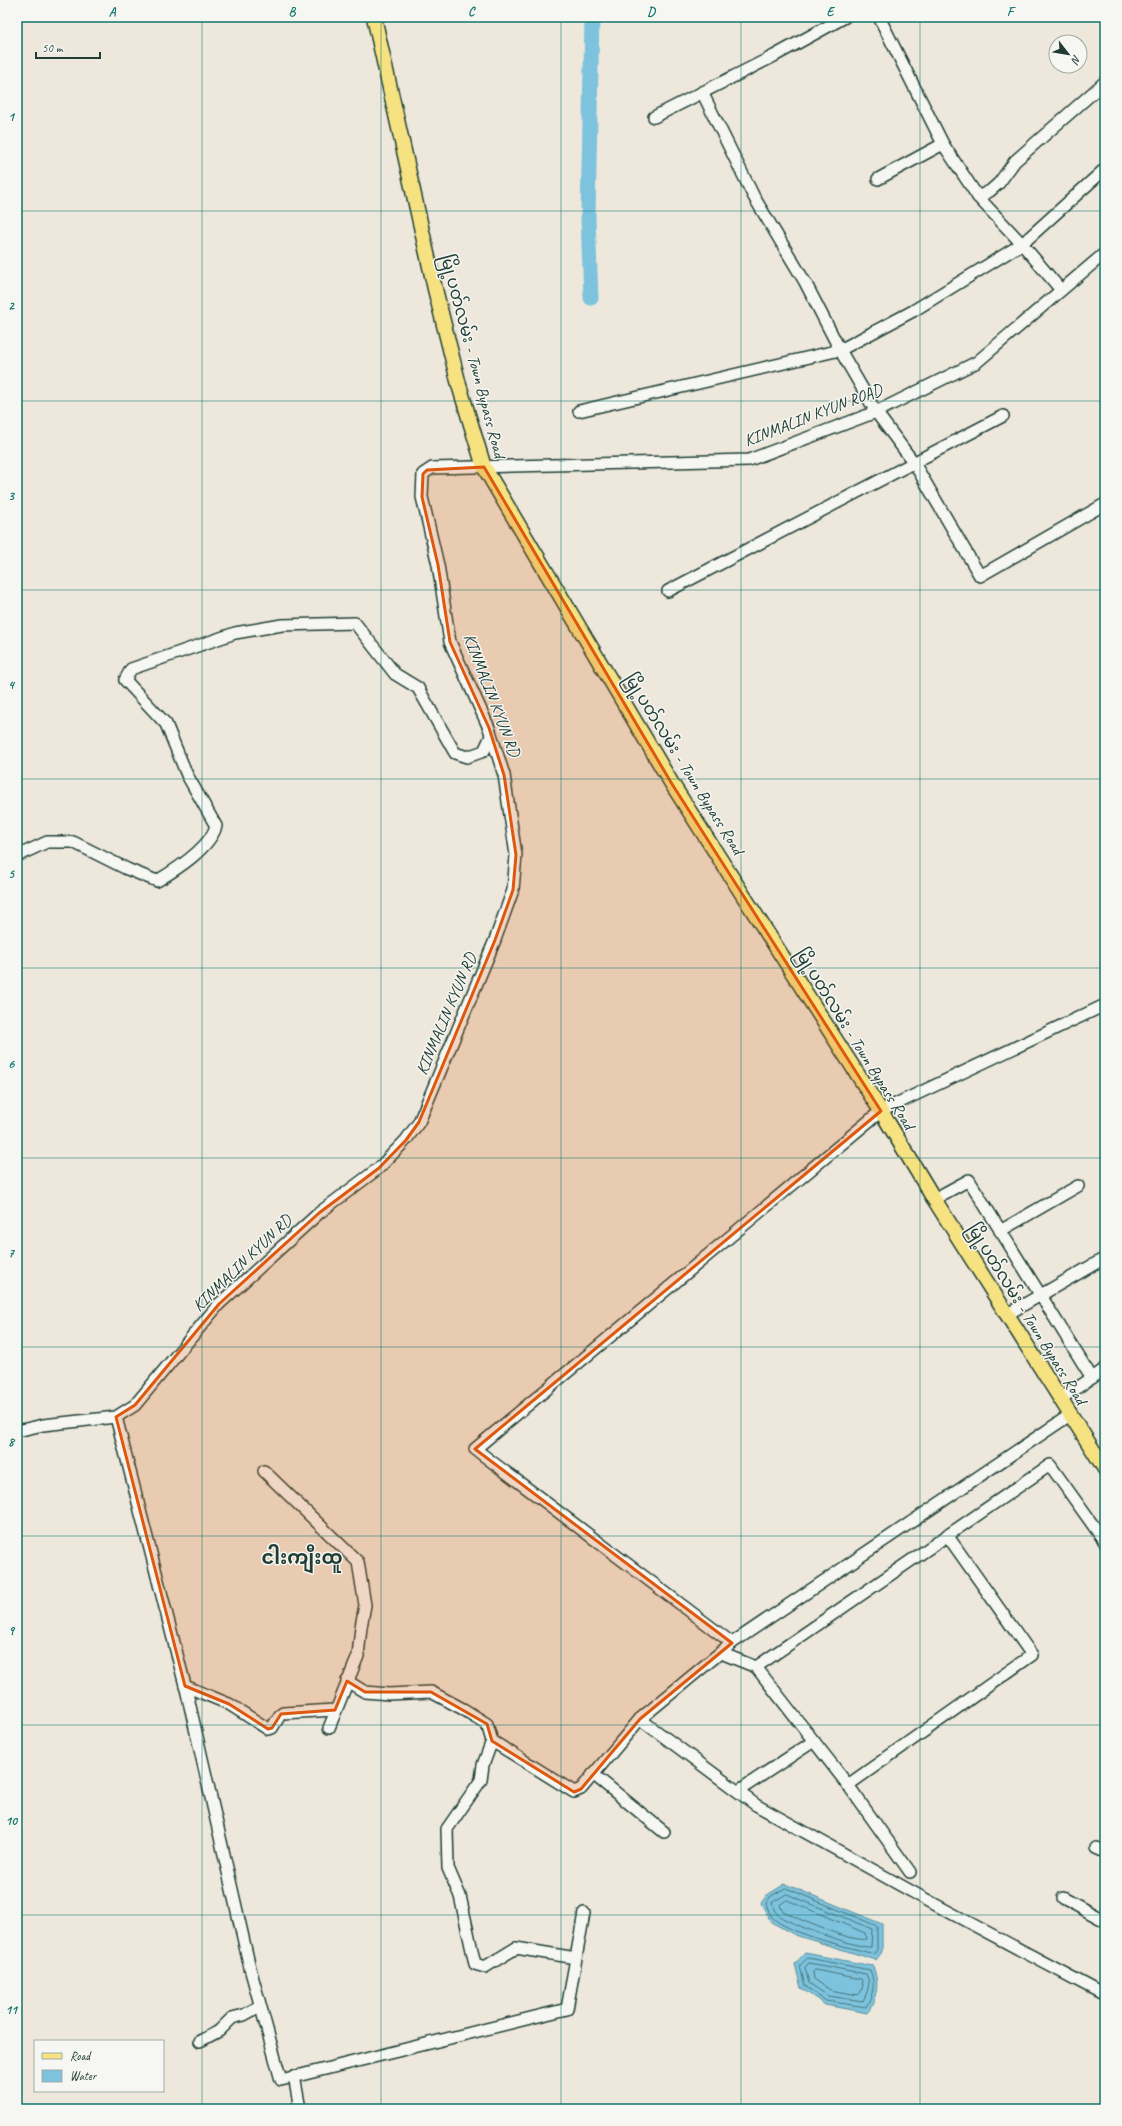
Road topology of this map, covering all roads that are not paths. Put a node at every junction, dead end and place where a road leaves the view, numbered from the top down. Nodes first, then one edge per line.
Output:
1 (374, 17) edge
2 (845, 17) edge
3 (879, 17) edge
4 (1105, 82) edge
5 (702, 92) junction
6 (654, 117) dead end
7 (942, 144) junction
8 (1105, 169) edge
9 (878, 179) dead end
10 (978, 197) junction
11 (1022, 244) junction
12 (1105, 253) edge
13 (1061, 290) junction
14 (840, 350) junction
15 (579, 410) dead end
16 (876, 412) junction
17 (1004, 416) dead end
18 (914, 463) junction
19 (484, 468) junction
20 (1105, 504) edge
21 (668, 591) dead end
22 (491, 736) junction
23 (17, 856) edge
24 (1105, 1005) edge
25 (881, 1111) junction
26 (1078, 1186) dead end
27 (934, 1199) junction
28 (1000, 1232) junction
29 (1105, 1258) edge
30 (1041, 1294) junction
31 (1006, 1315) junction
32 (1105, 1369) edge
33 (1092, 1378) junction
34 (1060, 1400) junction
35 (116, 1416) junction
36 (1070, 1416) junction
37 (17, 1431) edge
38 (1105, 1469) edge
39 (264, 1471) dead end
40 (947, 1535) junction
41 (1105, 1542) edge
42 (732, 1643) junction
43 (721, 1653) junction
44 (756, 1667) junction
45 (347, 1681) junction
46 (185, 1686) junction
47 (335, 1710) junction
48 (640, 1719) junction
49 (329, 1728) dead end
50 (492, 1740) junction
51 (814, 1741) junction
52 (593, 1774) junction
53 (848, 1785) junction
54 (738, 1791) junction
55 (664, 1832) dead end
56 (910, 1872) dead end
57 (1062, 1898) dead end
58 (584, 1913) dead end
59 (1105, 1921) edge
60 (576, 1958) junction
61 (1105, 1995) edge
62 (260, 2006) junction
63 (200, 2041) dead end
64 (294, 2076) junction
65 (300, 2109) edge

1 - 19 main road, မြို့ပတ်လမ်း - Town Bypass Road
2 - 5 street
3 - 7 street
4 - 10 street
5 - 6 street
5 - 14 street
7 - 9 street
7 - 10 street
8 - 11 street
10 - 11 street
11 - 13 street
11 - 14 street
12 - 13 street, KINMALIN KYUN ROAD
13 - 16 street, KINMALIN KYUN ROAD
14 - 15 street
14 - 16 street
16 - 18 street
16 - 19 street, KINMALIN KYUN ROAD
17 - 18 street
18 - 20 street
18 - 21 street
19 - 22 street, KINMALIN KYUN RD
19 - 25 main road, မြို့ပတ်လမ်း - Town Bypass Road
22 - 23 street
22 - 35 street, KINMALIN KYUN RD
24 - 25 street
25 - 27 main road, မြို့ပတ်လမ်း - Town Bypass Road
25 - 42 street
26 - 28 street
27 - 28 street
27 - 31 main road, မြို့ပတ်လမ်း - Town Bypass Road
28 - 30 street
29 - 30 street
30 - 31 street
30 - 33 street
31 - 34 main road, မြို့ပတ်လမ်း - Town Bypass Road
32 - 33 street
33 - 34 street
34 - 36 main road, မြို့ပတ်လမ်း - Town Bypass Road
35 - 37 street, KINMALIN KYUN RD
35 - 46 street
36 - 38 main road, မြို့ပတ်လမ်း - Town Bypass Road
36 - 42 street
39 - 45 street
40 - 41 street
40 - 44 street
40 - 53 street
42 - 43 street
43 - 44 street
43 - 48 street
44 - 51 street
45 - 47 street
45 - 50 street
46 - 47 street
46 - 62 street
47 - 49 street
48 - 52 street
48 - 54 street
50 - 52 street
50 - 60 street
51 - 53 street
51 - 54 street
52 - 55 street
53 - 56 street
54 - 61 street
57 - 59 street
58 - 60 street
60 - 64 street
62 - 63 street
62 - 64 street
64 - 65 street

